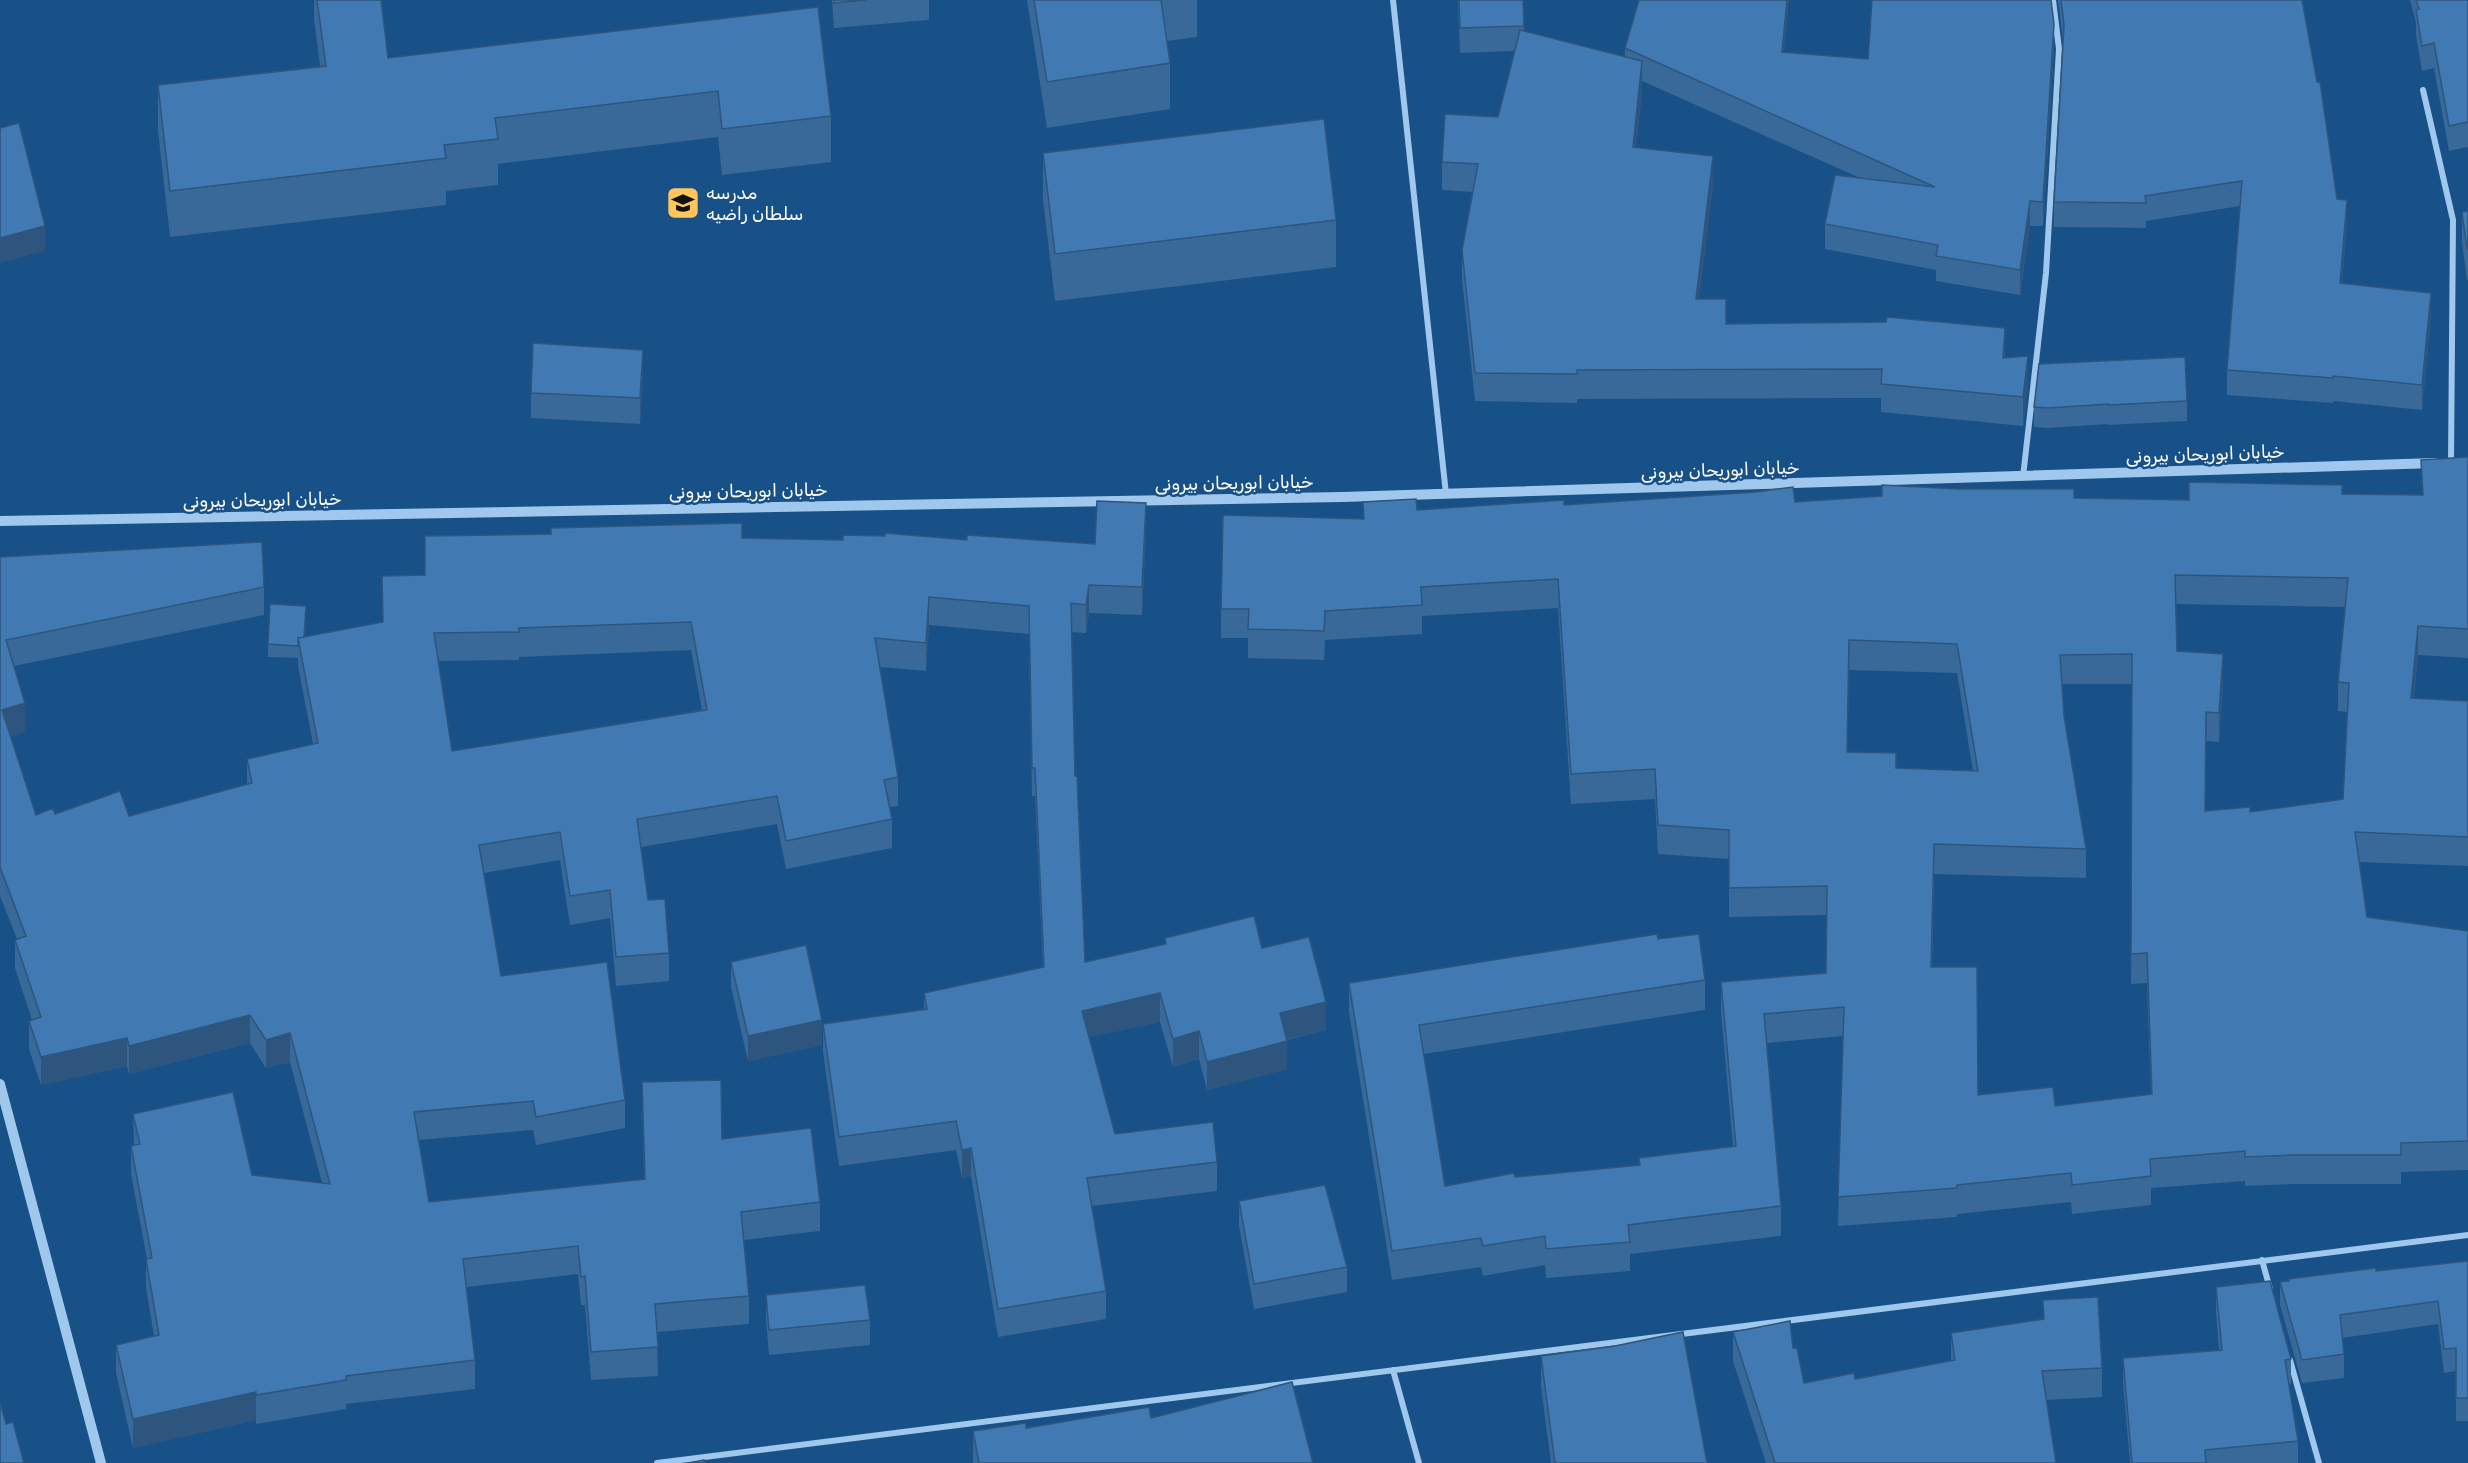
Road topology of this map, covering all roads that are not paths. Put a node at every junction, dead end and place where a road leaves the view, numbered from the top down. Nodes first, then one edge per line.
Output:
1 (1393, 0) edge
2 (2053, 0) edge
3 (2423, 90) dead end
4 (2456, 462) joint
5 (2022, 477) junction
6 (1446, 494) junction
7 (0, 521) edge
8 (0, 1084) edge
9 (2468, 1235) edge
10 (2262, 1260) junction
11 (2271, 1294) edge
12 (2287, 1350) edge
13 (1393, 1370) junction
14 (101, 1463) edge
15 (657, 1463) edge
16 (1419, 1463) edge
17 (2319, 1463) edge

1 - 6 street
2 - 5 street
3 - 4 street
4 - 5 street, خیابان ابوریحان بیرونی
5 - 6 street, خیابان ابوریحان بیرونی
6 - 7 street, خیابان ابوریحان بیرونی
8 - 14 street
9 - 10 street
10 - 11 street
10 - 13 street
12 - 17 street
13 - 15 street
13 - 16 street

